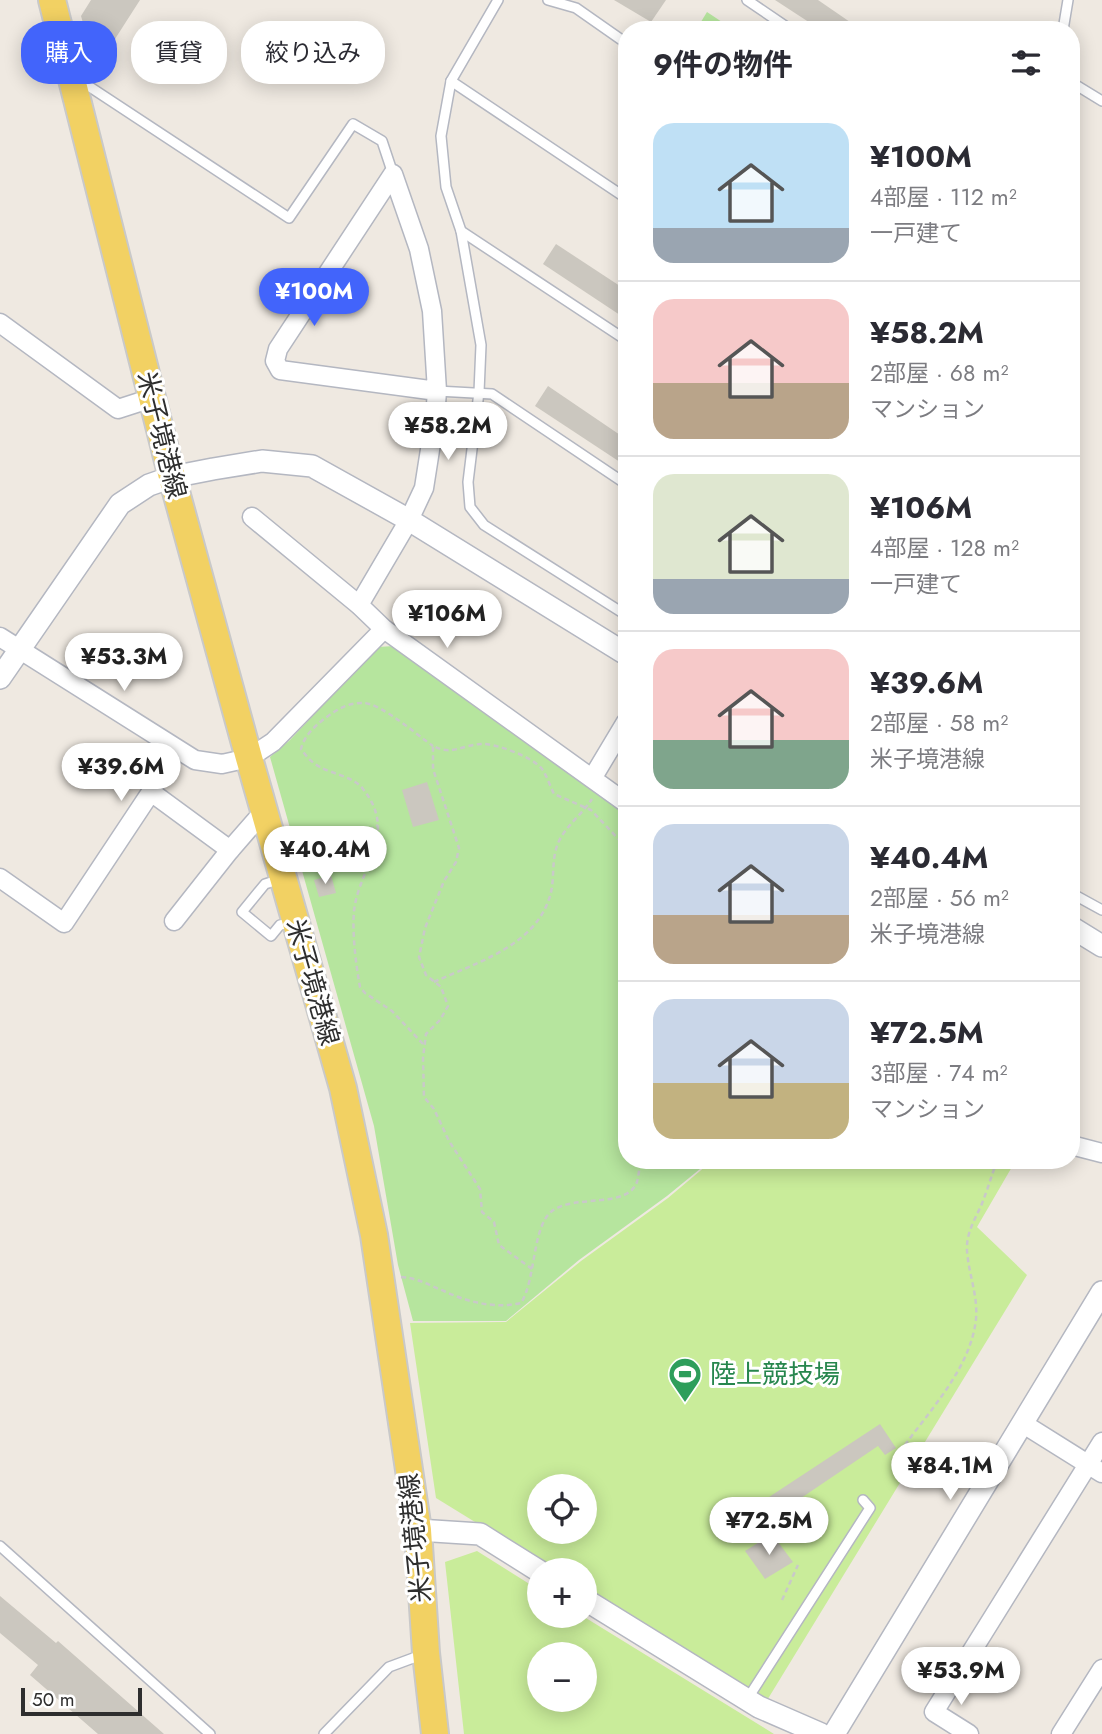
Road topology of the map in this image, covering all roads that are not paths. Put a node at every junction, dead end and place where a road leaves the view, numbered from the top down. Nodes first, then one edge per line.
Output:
1 (52, 0) edge
2 (498, 0) edge
3 (548, 0) edge
4 (747, 0) edge
5 (1068, 0) edge
6 (575, 4) edge
7 (778, 21) edge
8 (1064, 21) edge
9 (618, 37) edge
10 (451, 81) junction
11 (75, 87) junction
12 (1080, 88) edge
13 (1102, 101) edge
14 (393, 174) junction
15 (618, 193) edge
16 (461, 231) junction
17 (0, 323) edge
18 (618, 335) edge
19 (437, 391) junction
20 (479, 392) junction
21 (152, 398) junction
22 (172, 477) junction
23 (618, 479) edge
24 (252, 517) dead end
25 (409, 520) junction
26 (359, 605) junction
27 (618, 610) edge
28 (384, 629) junction
29 (0, 637) edge
30 (618, 649) edge
31 (19, 650) junction
32 (0, 678) edge
33 (618, 738) edge
34 (248, 758) junction
35 (597, 781) junction
36 (618, 797) edge
37 (264, 811) junction
38 (230, 850) junction
39 (290, 874) junction
40 (0, 878) edge
41 (1080, 898) edge
42 (1102, 911) edge
43 (174, 921) dead end
44 (295, 922) junction
45 (1080, 933) edge
46 (1102, 946) edge
47 (1080, 1147) edge
48 (1102, 1153) edge
49 (1102, 1292) edge
50 (1022, 1423) junction
51 (1102, 1442) edge
52 (1095, 1469) edge
53 (863, 1500) dead end
54 (418, 1530) junction
55 (0, 1546) edge
56 (527, 1563) edge
57 (597, 1607) edge
58 (426, 1653) junction
59 (1102, 1669) edge
60 (747, 1700) junction
61 (210, 1734) edge
62 (324, 1734) edge
63 (435, 1734) edge
64 (821, 1734) edge
65 (834, 1734) edge
66 (969, 1734) edge
67 (1061, 1734) edge

1 - 11 main road, 米子境港線
2 - 10 lane
3 - 6 lane
4 - 7 lane
5 - 8 lane
6 - 9 lane
10 - 15 lane
10 - 16 lane
11 - 14 lane
11 - 21 main road, 米子境港線
12 - 13 lane
14 - 19 street
14 - 19 street
16 - 18 lane
16 - 20 lane
17 - 21 street
19 - 20 lane
19 - 25 street
20 - 23 lane
20 - 27 lane
21 - 22 main road, 米子境港線
22 - 25 street
22 - 31 street
22 - 34 main road, 米子境港線
24 - 26 street
25 - 26 street
25 - 30 street
26 - 28 street
28 - 34 street
28 - 35 street
29 - 31 street
31 - 32 street
31 - 34 street
33 - 35 street
34 - 37 main road, 米子境港線
35 - 36 street
37 - 38 street
37 - 39 main road, 米子境港線
38 - 40 street
38 - 43 street
39 - 44 main road, 米子境港線
39 - 44 lane
41 - 42 lane
44 - 54 main road, 米子境港線
45 - 46 street
47 - 48 street
49 - 50 street
50 - 52 street
50 - 65 street
51 - 52 street
52 - 66 street
53 - 60 lane
54 - 56 street
54 - 58 main road, 米子境港線
55 - 61 lane
57 - 60 street
58 - 62 lane
58 - 63 main road, 米子境港線
59 - 67 street
60 - 64 street

